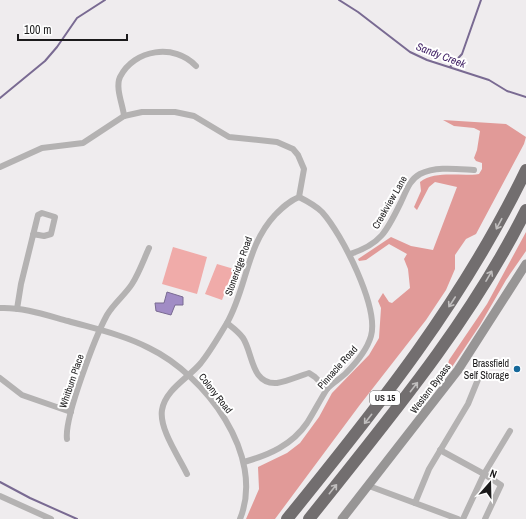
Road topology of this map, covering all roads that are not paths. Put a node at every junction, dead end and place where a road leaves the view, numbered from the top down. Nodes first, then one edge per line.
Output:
1 (196, 66) dead end
2 (124, 116) junction
3 (0, 167) edge
4 (474, 170) dead end
5 (526, 170) edge
6 (299, 197) junction
7 (526, 210) edge
8 (33, 234) dead end
9 (149, 248) dead end
10 (350, 254) junction
11 (526, 264) edge
12 (0, 308) edge
13 (17, 309) junction
14 (227, 323) junction
15 (100, 330) junction
16 (189, 375) junction
17 (479, 377) dead end
18 (0, 378) edge
19 (327, 389) junction
20 (71, 412) junction
21 (510, 431) dead end
22 (67, 439) dead end
23 (440, 450) junction
24 (244, 462) junction
25 (187, 474) dead end
26 (484, 474) junction
27 (369, 486) junction
28 (0, 496) edge
29 (415, 503) junction
30 (51, 519) edge
31 (240, 519) edge
32 (287, 519) edge
33 (309, 519) edge
34 (342, 519) edge
35 (458, 519) edge
36 (463, 519) edge
37 (485, 519) edge

1 - 2 street
2 - 3 street
2 - 6 street
4 - 10 street, Creekview Lane
5 -> 32 highway, US 15
6 - 10 street, Pinnacle Road
6 - 14 street, Stoneridge Road
33 -> 7 highway, US 15
8 - 13 street
9 - 15 street
10 - 19 street, Pinnacle Road
11 - 27 street, Western Bypass
12 - 13 street, Colony Road
13 - 15 street, Colony Road
14 - 16 street, Stoneridge Road
14 - 19 street
15 - 16 street, Colony Road
15 - 20 street, Whitburn Place
16 - 24 street, Colony Road
16 - 25 street, Stoneridge Road
17 - 23 street
18 - 20 street
19 - 24 street, Pinnacle Road
20 - 22 street, Whitburn Place
21 - 26 street
23 - 26 street
23 - 29 street
24 - 31 street, Colony Road
26 - 36 street
26 - 37 street
27 - 29 street
27 - 34 street, Western Bypass
28 - 30 street
29 - 35 street

